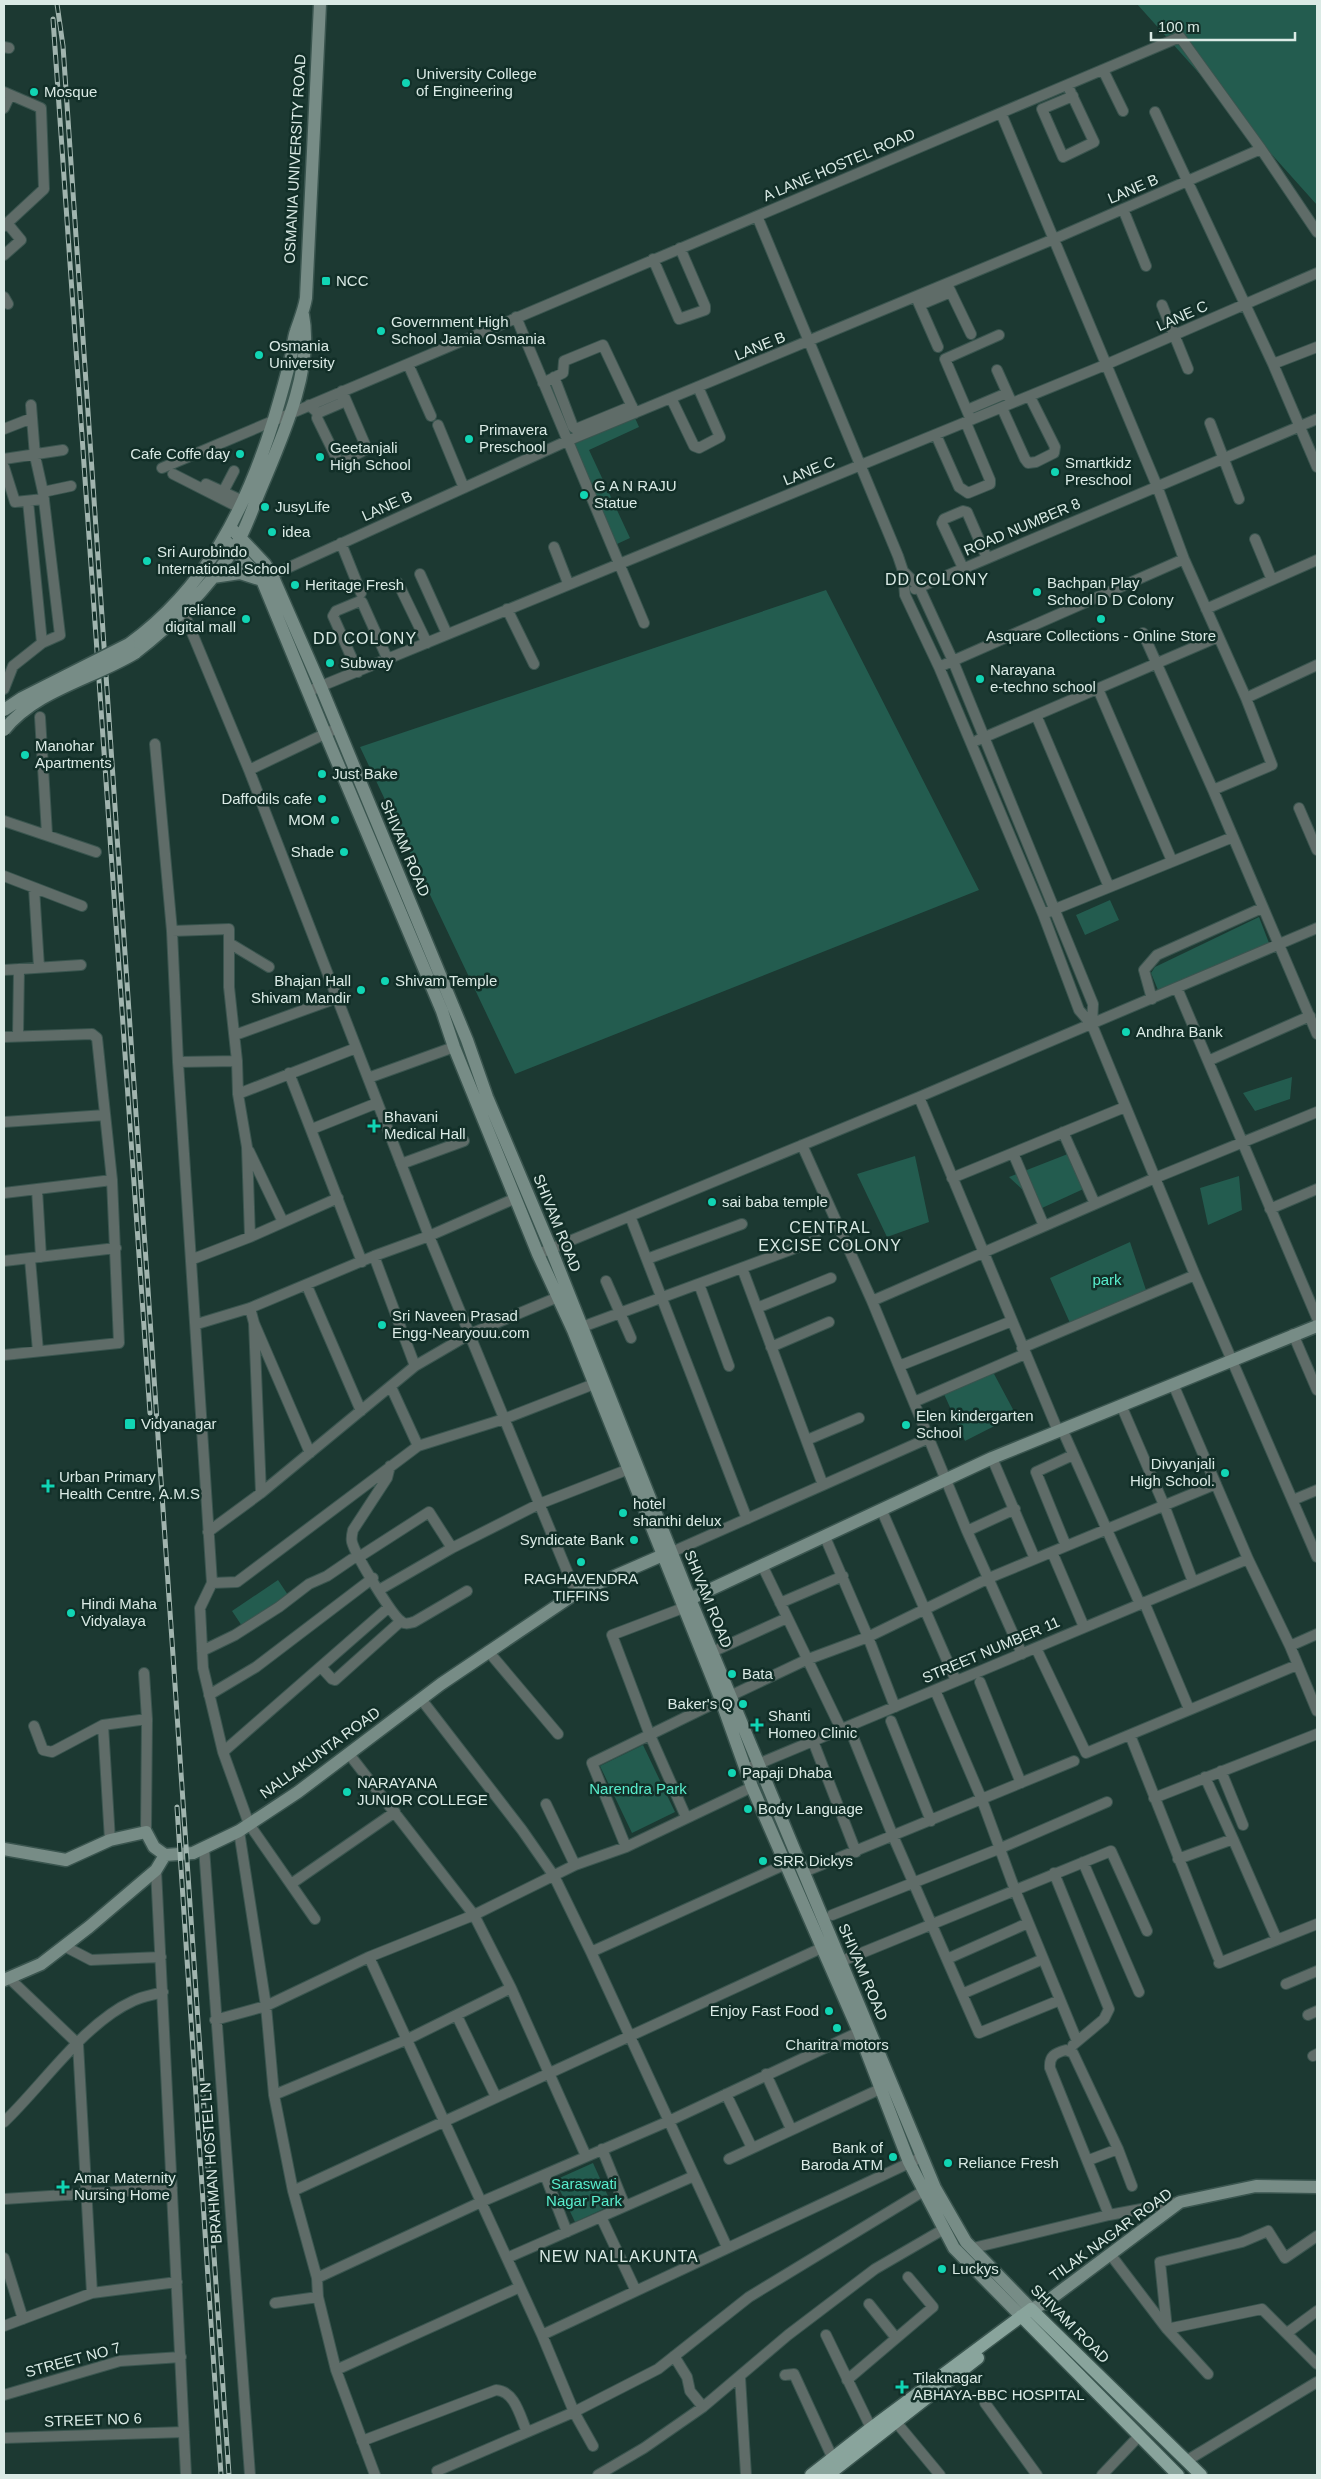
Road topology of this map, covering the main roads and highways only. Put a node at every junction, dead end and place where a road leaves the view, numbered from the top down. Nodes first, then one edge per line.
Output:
1 (320, 4) edge
2 (303, 315) junction
3 (232, 535) junction
4 (234, 549) junction
5 (213, 577) junction
6 (267, 577) junction
7 (176, 613) junction
8 (4, 710) edge
9 (4, 730) edge
10 (331, 731) junction
11 (1317, 1326) edge
12 (668, 1554) junction
13 (686, 1604) junction
14 (726, 1698) junction
15 (4, 1849) edge
16 (165, 1855) junction
17 (828, 1945) junction
18 (6, 1979) edge
19 (1317, 2187) edge
20 (929, 2188) junction
21 (1029, 2315) junction
22 (811, 2475) edge
23 (828, 2475) edge
24 (1178, 2475) edge
25 (1201, 2475) edge

1 - 2 main road, OSMANIA UNIVERSITY ROAD
2 - 3 main road, OSMANIA UNIVERSITY ROAD
2 - 3 main road, OSMANIA UNIVERSITY ROAD
3 - 4 main road, SHIVAM ROAD
3 - 6 main road, SHIVAM ROAD
3 - 7 main road, OSMANIA UNIVERSITY ROAD
4 - 5 main road, OSMANIA UNIVERSITY ROAD
4 - 6 main road, SHIVAM ROAD
5 - 6 main road
5 - 7 main road, OSMANIA UNIVERSITY ROAD
6 - 10 main road, SHIVAM ROAD
7 - 8 main road, OSMANIA UNIVERSITY ROAD, bridge
7 - 9 main road, OSMANIA UNIVERSITY ROAD, bridge
10 - 12 main road, SHIVAM ROAD
10 - 12 main road, SHIVAM ROAD
11 - 13 main road
12 - 13 main road, SHIVAM ROAD
12 - 16 main road, NALLAKUNTA ROAD
13 - 14 main road, SHIVAM ROAD
13 - 14 main road, SHIVAM ROAD
14 - 17 main road, SHIVAM ROAD
14 - 17 main road, SHIVAM ROAD
15 - 16 main road
16 - 18 main road
17 - 20 main road, SHIVAM ROAD
17 - 20 main road, SHIVAM ROAD
19 - 21 main road, TILAK NAGAR ROAD
20 - 21 main road, SHIVAM ROAD
20 - 21 main road, SHIVAM ROAD
21 - 22 main road
21 - 23 main road
21 - 24 main road, SHIVAM ROAD
21 - 25 main road, SHIVAM ROAD

